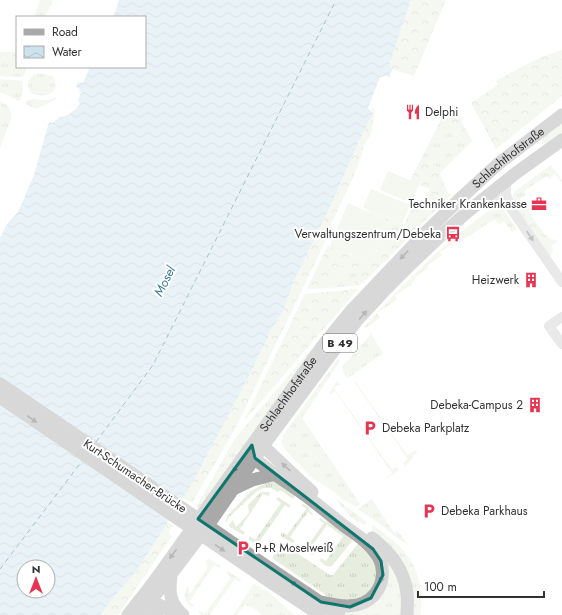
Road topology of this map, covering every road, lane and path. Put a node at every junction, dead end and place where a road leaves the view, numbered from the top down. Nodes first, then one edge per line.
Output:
1 (562, 115) edge
2 (531, 138) junction
3 (562, 140) edge
4 (520, 147) junction
5 (543, 154) junction
6 (506, 183) junction
7 (462, 197) junction
8 (485, 198) junction
9 (508, 203) junction
10 (474, 207) junction
11 (562, 282) edge
12 (562, 317) edge
13 (562, 344) edge
14 (0, 384) edge
15 (0, 397) edge
16 (257, 450) junction
17 (276, 474) junction
18 (234, 488) junction
19 (266, 572) junction
20 (171, 575) junction
21 (153, 583) junction
22 (286, 592) junction
23 (150, 602) junction
24 (321, 609) edge
25 (135, 612) edge
26 (157, 615) edge
27 (180, 615) edge
28 (183, 615) edge
29 (312, 615) edge
30 (339, 615) edge
31 (407, 615) edge

1 - 2 main road, Schlachthofstraße / B 49
2 - 4 main road, Schlachthofstraße / B 49
2 - 5 main road
3 - 5 main road, Schlachthofstraße / B 49
4 - 6 main road
4 - 7 main road, Schlachthofstraße / B 49
5 - 6 main road, Schlachthofstraße / B 49
6 - 8 main road, Schlachthofstraße / B 49
6 - 9 street
7 - 8 main road
7 -> 16 main road, Schlachthofstraße / B 49
8 - 10 main road, Schlachthofstraße / B 49
9 - 10 street
9 -> 11 street
16 -> 10 main road, Schlachthofstraße / B 49
12 - 13 street
14 - 19 main road, Kurt-Schumacher-Brücke, bridge
15 -> 19 main road, Kurt-Schumacher-Brücke, bridge
16 - 17 main road
16 - 18 main road, Schlachthofstraße / B 49
16 -> 21 main road, Schlachthofstraße / B 49
31 -> 16 main road
17 - 18 main road
17 -> 24 main road
18 - 20 main road, Schlachthofstraße / B 49
19 - 22 main road
24 -> 19 main road
20 - 23 main road, Schlachthofstraße / B 49
20 - 28 main road
21 - 23 main road
21 - 25 main road, Schlachthofstraße / B 49
22 - 24 main road
22 - 29 main road
23 - 25 main road
23 - 26 main road
23 - 27 main road
24 - 30 main road

